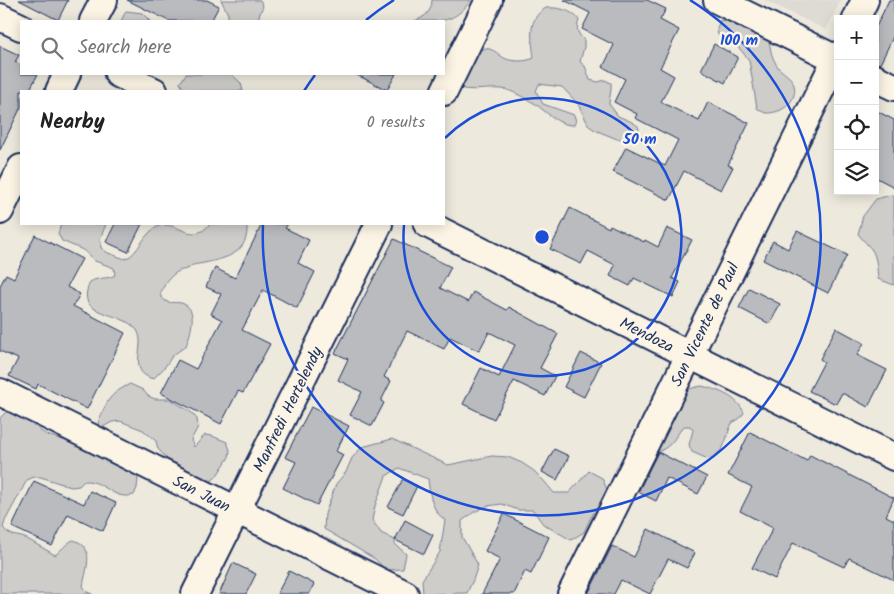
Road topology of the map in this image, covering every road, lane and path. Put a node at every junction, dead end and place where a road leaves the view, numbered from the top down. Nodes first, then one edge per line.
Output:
1 (104, 0) edge
2 (489, 0) edge
3 (717, 0) edge
4 (865, 0) edge
5 (858, 15) edge
6 (0, 17) edge
7 (94, 20) edge
8 (20, 27) edge
9 (834, 57) edge
10 (836, 60) edge
11 (67, 75) edge
12 (120, 75) edge
13 (879, 80) edge
14 (894, 87) edge
15 (60, 90) edge
16 (152, 90) edge
17 (445, 90) edge
18 (20, 170) edge
19 (0, 211) edge
20 (379, 225) edge
21 (429, 225) edge
22 (689, 356) junction
23 (0, 392) edge
24 (894, 457) edge
25 (236, 511) junction
26 (195, 594) edge
27 (405, 594) edge
28 (570, 594) edge

1 - 7 street
2 - 17 street
3 - 9 street
4 - 5 street
6 - 8 street
10 - 22 street, San Vicente de Paul
11 - 15 street
12 - 16 street
13 - 14 street
18 - 19 street
20 - 25 street, Manfredi Hertelendy
21 - 22 street, Mendoza
22 - 24 street, Mendoza
22 - 28 street, San Vicente de Paul
23 - 25 street, San Juan
25 - 26 street, Manfredi Hertelendy
25 - 27 street, San Juan

